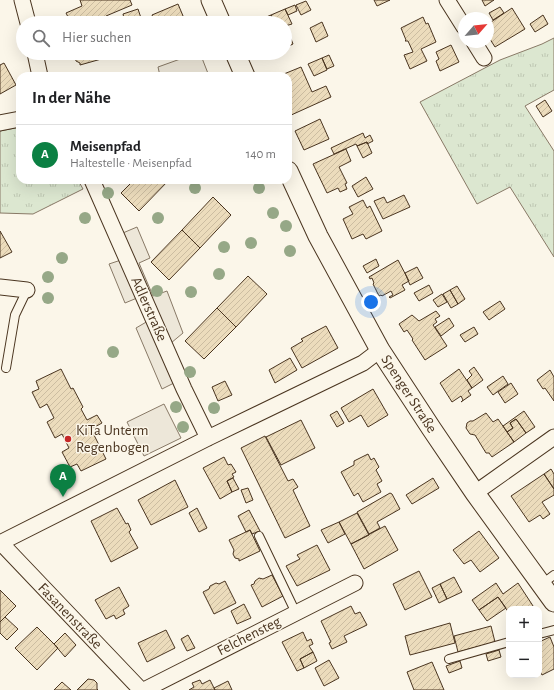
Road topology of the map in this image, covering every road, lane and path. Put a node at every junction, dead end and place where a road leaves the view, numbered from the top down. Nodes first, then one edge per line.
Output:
1 (22, 0) edge
2 (211, 0) edge
3 (447, 0) edge
4 (26, 16) edge
5 (218, 16) edge
6 (458, 17) edge
7 (478, 48) edge
8 (484, 58) dead end
9 (37, 60) edge
10 (237, 60) edge
11 (39, 72) edge
12 (243, 72) edge
13 (16, 120) edge
14 (0, 123) edge
15 (292, 180) edge
16 (94, 184) edge
17 (0, 287) edge
18 (26, 290) joint
19 (380, 350) junction
20 (6, 368) dead end
21 (554, 437) edge
22 (208, 438) junction
23 (475, 492) junction
24 (259, 536) dead end
25 (0, 543) edge
26 (548, 580) edge
27 (355, 582) dead end
28 (554, 602) edge
29 (296, 612) junction
30 (554, 630) edge
31 (542, 633) edge
32 (506, 643) edge
33 (449, 659) dead end
34 (143, 690) edge

1 - 4 street
2 - 5 street
3 - 6 street
7 - 8 street
9 - 11 street
10 - 12 street
13 - 14 street
15 - 19 street, Spenger Straße
16 - 22 street, Adlerstraße
17 - 18 street
18 - 20 lane
19 - 22 street
19 - 23 street, Spenger Straße
21 - 23 street
22 - 25 street
23 - 26 street, Spenger Straße
24 - 29 lane
25 - 34 street, Fasanenstraße
26 - 28 street, Spenger Straße
27 - 29 street, Felchensteg
29 - 34 street, Felchensteg
30 - 31 lane
32 - 33 lane

